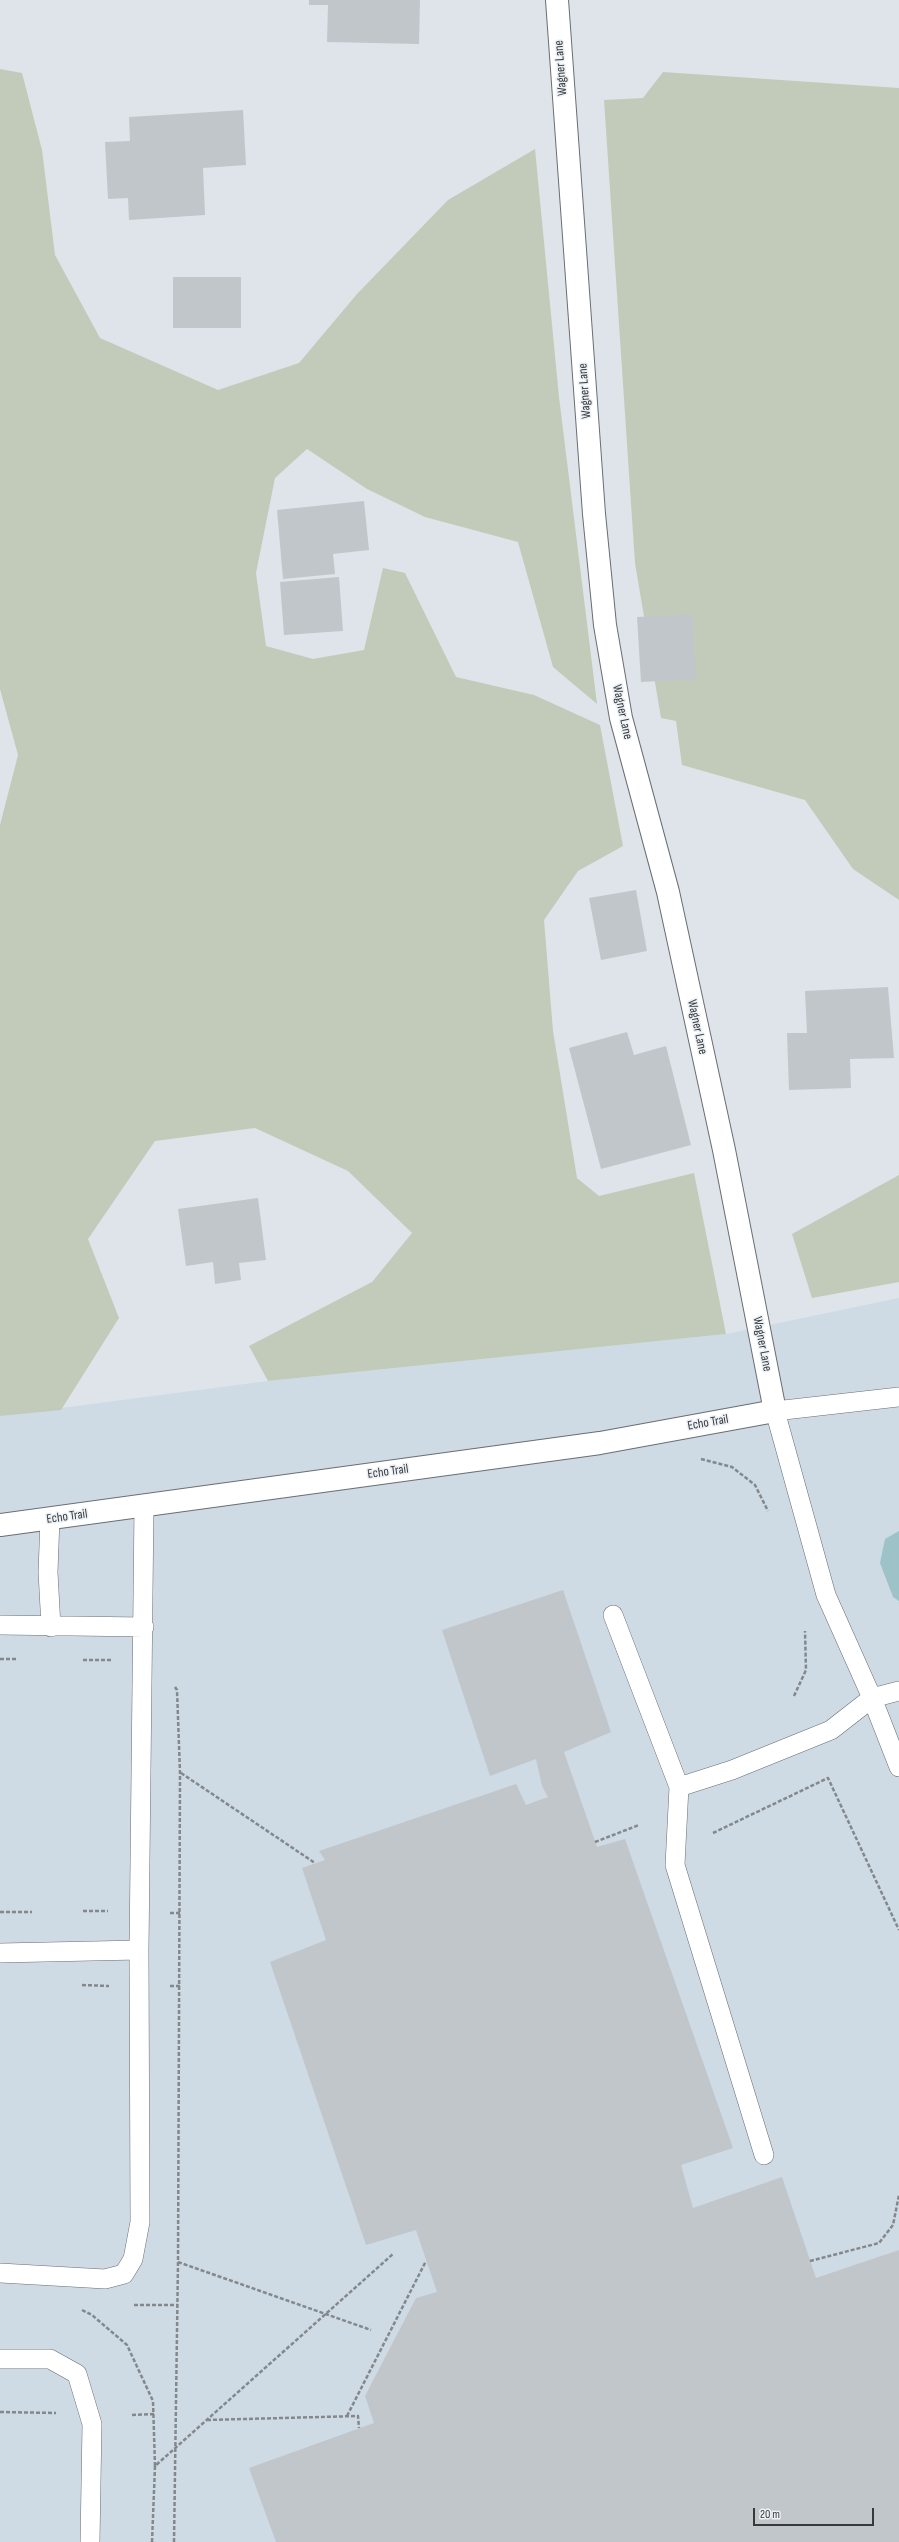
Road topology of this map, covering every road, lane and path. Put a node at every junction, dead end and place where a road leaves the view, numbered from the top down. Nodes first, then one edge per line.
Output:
1 (557, 0) edge
2 (899, 1397) edge
3 (775, 1411) junction
4 (700, 1459) dead end
5 (144, 1506) junction
6 (771, 1517) dead end
7 (50, 1519) junction
8 (0, 1525) edge
9 (613, 1615) dead end
10 (0, 1625) edge
11 (51, 1627) junction
12 (144, 1627) junction
13 (805, 1628) dead end
14 (83, 1660) dead end
15 (115, 1660) dead end
16 (173, 1685) dead end
17 (899, 1691) edge
18 (794, 1696) dead end
19 (872, 1698) junction
20 (899, 1768) edge
21 (180, 1773) junction
22 (679, 1787) junction
23 (639, 1825) dead end
24 (713, 1833) dead end
25 (595, 1842) dead end
26 (315, 1863) dead end
27 (83, 1911) dead end
28 (0, 1912) edge
29 (32, 1912) dead end
30 (111, 1912) dead end
31 (899, 1930) edge
32 (139, 1950) junction
33 (0, 1953) edge
34 (82, 1985) dead end
35 (113, 1986) dead end
36 (764, 2155) dead end
37 (899, 2195) edge
38 (394, 2254) dead end
39 (810, 2261) dead end
40 (178, 2262) junction
41 (426, 2262) dead end
42 (0, 2273) edge
43 (80, 2310) dead end
44 (326, 2314) junction
45 (371, 2330) dead end
46 (0, 2359) edge
47 (0, 2412) edge
48 (64, 2413) dead end
49 (154, 2414) junction
50 (132, 2415) dead end
51 (347, 2416) junction
52 (206, 2420) junction
53 (359, 2428) dead end
54 (176, 2448) junction
55 (155, 2466) junction
56 (90, 2542) edge
57 (152, 2542) edge
58 (174, 2542) edge

1 - 3 street, Wagner Lane
2 - 3 lane
3 - 5 street, Echo Trail
3 - 19 lane
4 - 6 path
5 - 7 street, Echo Trail
5 - 12 lane
7 - 8 street, Echo Trail
7 - 11 lane
9 - 22 lane
10 - 11 lane
11 - 12 lane
12 - 32 lane
13 - 18 path
14 - 15 path
16 - 21 path
17 - 19 lane
19 - 20 lane
19 - 22 lane
21 - 26 path
21 - 40 path
22 - 36 lane
23 - 25 path
24 - 31 path
27 - 30 path
28 - 29 path
32 - 33 lane
32 - 42 lane
34 - 35 path
37 - 39 path
38 - 44 path
40 - 44 path
40 - 54 path
41 - 51 path
43 - 49 path
44 - 45 path
44 - 52 path
46 - 56 lane
47 - 48 path
49 - 50 path
49 - 55 path
51 - 52 path
51 - 53 path
52 - 54 path
54 - 55 path
54 - 58 path
55 - 57 path

